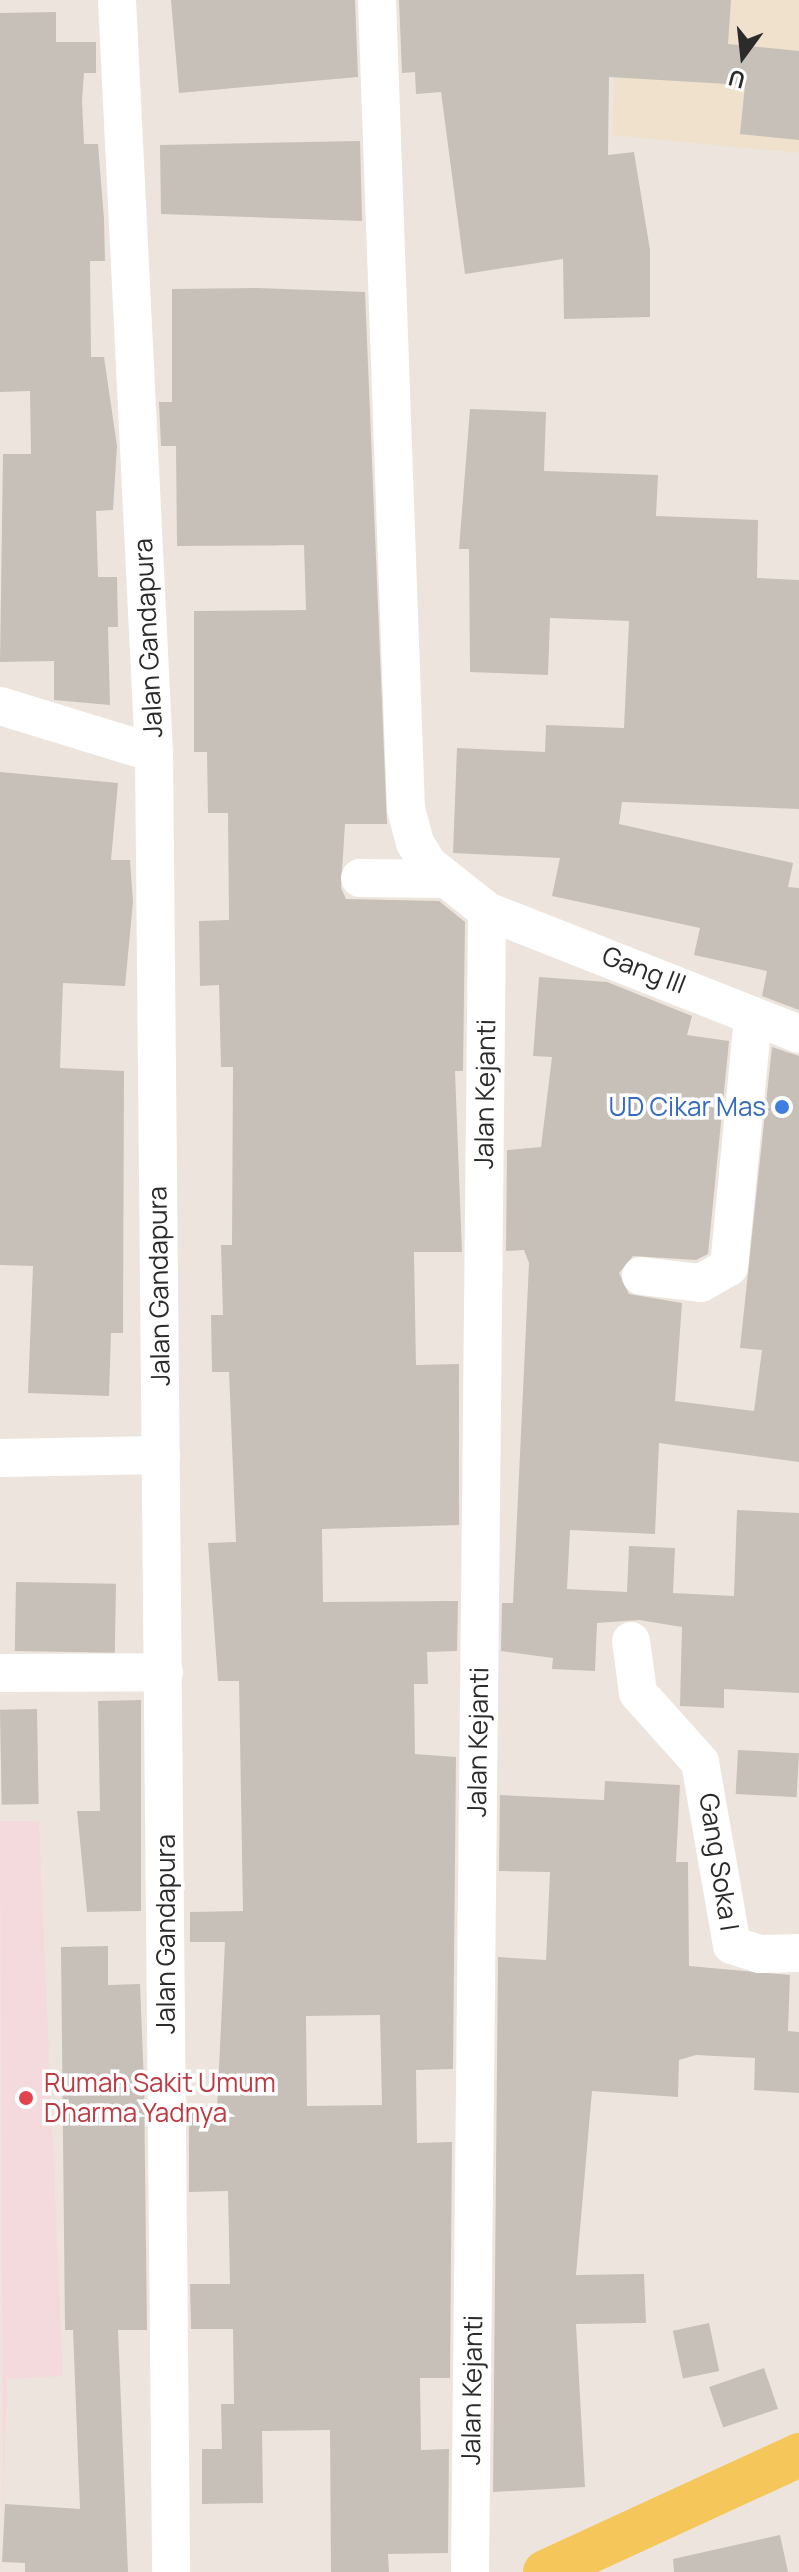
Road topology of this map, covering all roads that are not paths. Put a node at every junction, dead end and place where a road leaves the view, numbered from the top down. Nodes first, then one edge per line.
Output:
1 (117, 0) edge
2 (377, 0) edge
3 (0, 706) edge
4 (154, 753) junction
5 (360, 878) dead end
6 (446, 879) junction
7 (487, 911) junction
8 (753, 1016) junction
9 (799, 1034) edge
10 (641, 1276) dead end
11 (161, 1455) junction
12 (0, 1458) edge
13 (631, 1641) dead end
14 (164, 1672) junction
15 (0, 1673) edge
16 (799, 1953) edge
17 (799, 2455) edge
18 (171, 2572) edge
19 (470, 2572) edge
20 (545, 2572) edge

1 - 4 street, Jalan Gandapura
2 - 6 street, Gang III
3 - 4 street
4 - 11 street, Jalan Gandapura
5 - 6 street
6 - 7 street, Gang III
7 - 8 street, Gang III
7 - 19 street, Jalan Kejanti
8 - 9 street, Gang III
8 - 10 street
11 - 12 street
11 - 14 street, Jalan Gandapura
13 - 16 street, Gang Soka I
14 - 15 street
14 - 18 street, Jalan Gandapura
17 - 20 main road

